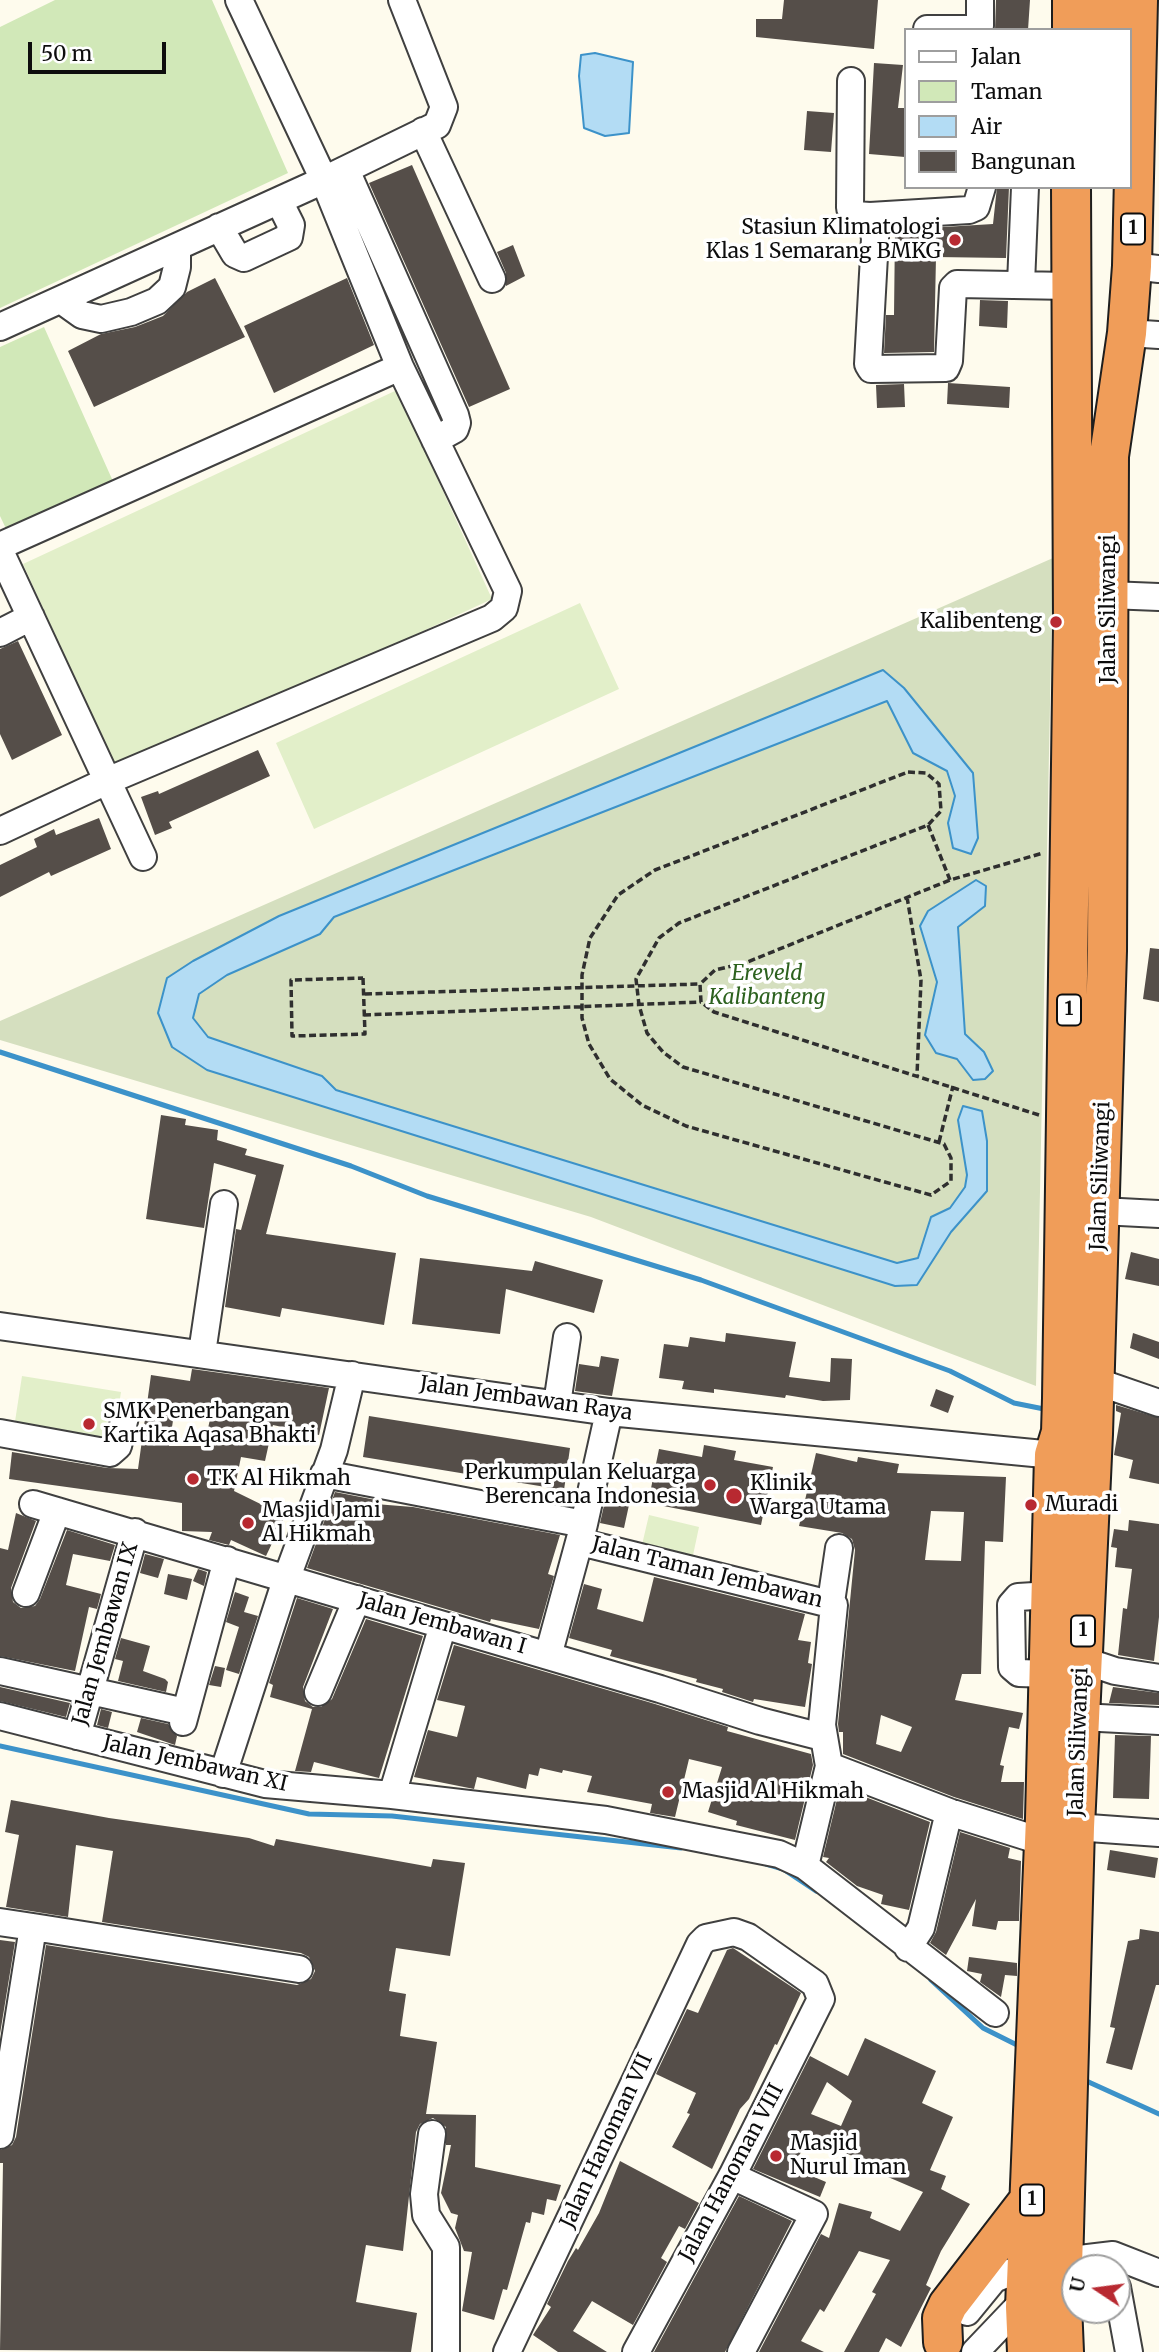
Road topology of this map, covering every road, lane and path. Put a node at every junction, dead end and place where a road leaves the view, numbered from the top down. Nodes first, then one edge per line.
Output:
1 (239, 0) edge
2 (402, 0) edge
3 (979, 0) edge
4 (1072, 0) edge
5 (1110, 0) edge
6 (1138, 0) edge
7 (977, 28) edge
8 (1072, 28) edge
9 (1110, 28) edge
10 (851, 81) dead end
11 (423, 131) junction
12 (335, 175) junction
13 (981, 189) edge
14 (1025, 189) edge
15 (1071, 189) edge
16 (1109, 189) edge
17 (279, 201) junction
18 (870, 216) junction
19 (219, 227) junction
20 (177, 247) junction
21 (1145, 268) edge
22 (492, 279) dead end
23 (1021, 284) junction
24 (1070, 286) junction
25 (61, 300) junction
26 (0, 327) edge
27 (1143, 334) edge
28 (400, 366) junction
29 (435, 440) junction
30 (1109, 456) junction
31 (0, 548) edge
32 (1109, 595) junction
33 (1159, 597) edge
34 (31, 617) junction
35 (0, 633) edge
36 (107, 781) junction
37 (928, 825) junction
38 (0, 831) edge
39 (1071, 845) junction
40 (143, 857) dead end
41 (950, 880) junction
42 (907, 897) junction
43 (700, 984) junction
44 (637, 986) junction
45 (582, 988) junction
46 (365, 994) junction
47 (701, 1002) junction
48 (639, 1005) junction
49 (582, 1007) junction
50 (364, 1015) junction
51 (917, 1075) junction
52 (953, 1086) junction
53 (1067, 1124) junction
54 (939, 1142) junction
55 (224, 1204) dead end
56 (1101, 1211) junction
57 (1159, 1214) edge
58 (0, 1326) edge
59 (566, 1337) dead end
60 (202, 1353) junction
61 (352, 1375) junction
62 (1159, 1402) edge
63 (557, 1404) junction
64 (609, 1412) junction
65 (125, 1417) dead end
66 (1076, 1418) junction
67 (0, 1433) edge
68 (324, 1474) junction
69 (135, 1532) junction
70 (582, 1533) junction
71 (839, 1548) dead end
72 (227, 1560) junction
73 (286, 1580) junction
74 (26, 1593) dead end
75 (357, 1599) junction
76 (832, 1603) junction
77 (443, 1625) junction
78 (548, 1656) junction
79 (1065, 1667) junction
80 (0, 1671) edge
81 (1159, 1678) edge
82 (318, 1692) dead end
83 (87, 1693) junction
84 (0, 1716) edge
85 (1080, 1717) junction
86 (1159, 1721) edge
87 (76, 1737) junction
88 (822, 1737) junction
89 (830, 1766) junction
90 (223, 1774) junction
91 (392, 1795) junction
92 (949, 1812) junction
93 (1159, 1833) edge
94 (1060, 1834) junction
95 (804, 1866) junction
96 (0, 1922) edge
97 (33, 1927) junction
98 (908, 1948) junction
99 (299, 1969) dead end
100 (820, 1992) joint
101 (995, 2013) dead end
102 (1052, 2096) junction
103 (0, 2134) edge
104 (432, 2134) dead end
105 (732, 2176) junction
106 (1032, 2196) junction
107 (1046, 2262) junction
108 (1061, 2262) edge
109 (1131, 2266) edge
110 (1159, 2273) edge
111 (1061, 2301) edge
112 (1061, 2304) edge
113 (1025, 2307) junction
114 (1063, 2324) edge
115 (1124, 2324) edge
116 (951, 2349) edge
117 (513, 2350) edge
118 (446, 2352) edge
119 (636, 2352) edge
120 (741, 2352) edge
121 (1027, 2352) edge
122 (1064, 2352) edge
123 (1129, 2352) edge

1 - 12 street
2 - 11 street
3 - 7 street
4 - 8 highway
5 - 9 highway
6 - 21 highway, Jalan Siliwangi / 1
10 - 18 street
11 - 12 street
11 - 22 street
12 - 17 street
12 - 28 street
12 - 29 street
13 - 18 street
14 - 23 street
15 - 24 highway, Jalan Siliwangi / 1
16 - 30 highway, 1
17 - 19 street
17 - 19 street
18 - 23 street
19 - 20 street
20 - 25 street
20 - 25 street
21 - 27 highway, Jalan Siliwangi / 1
23 - 24 street
24 - 39 highway, Jalan Siliwangi / 1
25 - 26 street
27 - 30 highway, Jalan Siliwangi / 1
28 - 29 street
28 - 31 street
29 - 36 street
30 - 32 highway, Jalan Siliwangi / 1
31 - 34 street
32 - 33 street
32 - 56 highway, Jalan Siliwangi / 1
34 - 35 street
34 - 36 street
36 - 38 street
36 - 40 street
37 - 41 path
37 - 44 path
37 - 45 path
39 - 41 path
39 - 53 highway, Jalan Siliwangi / 1
41 - 42 path
42 - 43 path
42 - 51 path
43 - 44 path
43 - 47 path
44 - 45 path
44 - 48 path
45 - 46 path
45 - 49 path
46 - 50 path
46 - 50 path
47 - 48 path
47 - 51 path
48 - 49 path
48 - 54 path
49 - 50 path
49 - 54 path
51 - 52 path
52 - 53 path
52 - 54 path
53 - 66 highway, Jalan Siliwangi / 1
55 - 60 street
56 - 57 street
56 - 66 highway, Jalan Siliwangi / 1
58 - 60 street, Jalan Jembawan Raya
59 - 63 street
60 - 61 street, Jalan Jembawan Raya
61 - 63 street, Jalan Jembawan Raya
61 - 68 street
62 - 66 street, Jalan Jembawan Raya
63 - 64 street, Jalan Jembawan Raya
64 - 66 street, Jalan Jembawan Raya
64 - 70 street
65 - 67 street
66 - 79 highway, Jalan Siliwangi / 1
66 - 79 highway, Jalan Siliwangi / 1
68 - 70 street, Jalan Taman Jembawan
68 - 73 street
69 - 72 street, Jalan Jembawan I
69 - 74 street, Jalan Jembawan I
69 - 83 street, Jalan Jembawan IX
70 - 76 street, Jalan Taman Jembawan
70 - 78 street
71 - 76 street
72 - 73 street, Jalan Jembawan I
72 - 83 street
73 - 75 street, Jalan Jembawan I
73 - 90 street
75 - 77 street, Jalan Jembawan I
75 - 82 street
76 - 88 street
77 - 78 street, Jalan Jembawan I
77 - 91 street
78 - 88 street, Jalan Jembawan I
79 - 81 street
79 - 85 highway, Jalan Siliwangi / 1
79 - 94 highway, Jalan Siliwangi / 1
80 - 83 street
83 - 87 street, Jalan Jembawan IX
84 - 87 street, Jalan Jembawan XI
85 - 86 street
85 - 94 highway, Jalan Siliwangi / 1
87 - 90 street, Jalan Jembawan XI
88 - 89 street
89 - 92 street
89 - 95 street
90 - 91 street, Jalan Jembawan XI
91 - 95 street
92 - 94 street
92 - 98 street
93 - 94 street
94 - 102 highway, Jalan Siliwangi / 1
95 - 98 street
96 - 97 street
97 - 99 street
97 - 103 street
98 - 101 street
100 - 105 street, Jalan Hanoman VIII
100 - 117 street, Jalan Hanoman VII
102 - 106 highway, Jalan Siliwangi / 1
102 - 107 highway, Jalan Siliwangi / 1
104 - 118 street
105 - 119 street, Jalan Hanoman VIII
105 - 120 street
106 - 107 highway, Jalan Siliwangi / 1
106 - 116 highway
107 - 108 street
107 - 111 highway, Jalan Siliwangi / 1
107 - 113 highway, Jalan Siliwangi / 1
107 - 116 street
109 - 110 street
112 - 113 street
113 - 116 street
113 - 121 highway, Jalan Siliwangi / 1
114 - 122 highway, Jalan Siliwangi / 1
115 - 123 street

